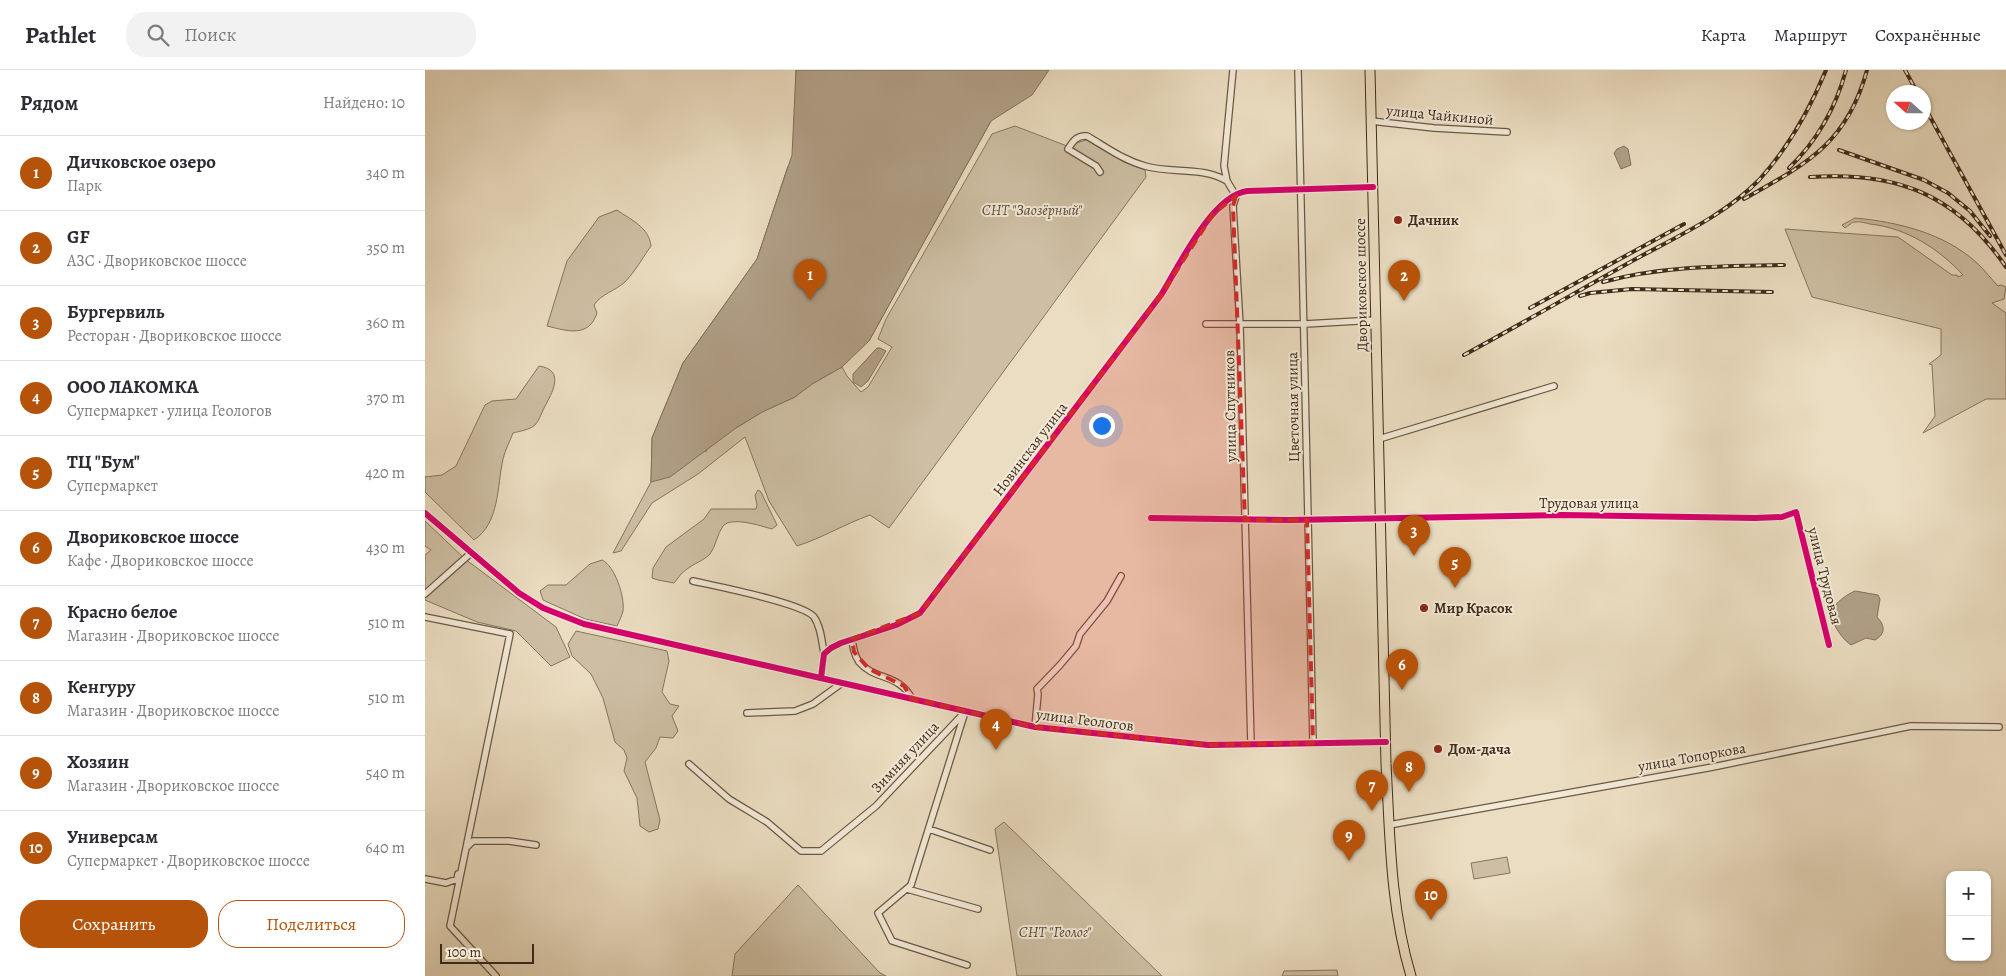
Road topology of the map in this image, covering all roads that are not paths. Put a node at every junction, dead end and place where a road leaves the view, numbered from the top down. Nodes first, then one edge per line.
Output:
1 (1233, 70) edge
2 (1298, 70) edge
3 (1370, 70) edge
4 (1371, 121) junction
5 (1507, 132) dead end
6 (1100, 172) dead end
7 (1227, 181) junction
8 (1373, 187) junction
9 (1301, 190) junction
10 (1236, 196) junction
11 (1376, 320) junction
12 (1207, 324) dead end
13 (1305, 324) junction
14 (1240, 325) junction
15 (1554, 386) dead end
16 (1379, 439) junction
17 (1796, 512) joint
18 (425, 513) edge
19 (1151, 518) dead end
20 (1381, 518) junction
21 (1245, 520) junction
22 (1307, 520) junction
23 (471, 553) junction
24 (1121, 576) dead end
25 (693, 581) dead end
26 (425, 594) edge
27 (425, 617) edge
28 (852, 639) junction
29 (1829, 645) dead end
30 (824, 654) junction
31 (821, 678) junction
32 (842, 683) junction
33 (912, 700) junction
34 (965, 712) junction
35 (747, 714) dead end
36 (1035, 727) junction
37 (1999, 727) dead end
38 (1387, 742) junction
39 (1313, 743) junction
40 (1251, 744) junction
41 (689, 764) dead end
42 (1389, 824) junction
43 (929, 829) junction
44 (536, 845) dead end
45 (466, 849) junction
46 (990, 850) dead end
47 (425, 879) edge
48 (907, 889) junction
49 (978, 909) dead end
50 (967, 965) dead end
51 (496, 976) edge
52 (1411, 976) edge

1 - 7 street
2 - 9 street, Цветочная улица
3 - 4 main road, Двориковское шоссе
4 - 5 street, улица Чайкиной
4 - 8 main road, Двориковское шоссе
6 - 7 street
7 - 10 street
8 - 9 street
8 - 11 main road, Двориковское шоссе
9 - 10 street
9 - 13 street, Цветочная улица
10 - 14 street, улица Спутников
10 - 28 street, Новинская улица
11 - 13 street
11 - 16 main road, Двориковское шоссе
12 - 14 street
13 - 14 street
13 - 22 street, Цветочная улица
14 - 21 street, улица Спутников
15 - 16 street
16 - 20 main road, Двориковское шоссе
17 - 20 street, Трудовая улица
17 - 29 street, улица Трудовая
18 - 23 street, улица Геологов
19 - 21 street, Трудовая улица
20 - 22 street, Трудовая улица
20 - 38 main road, Двориковское шоссе
21 - 22 street, Трудовая улица
21 - 40 street, улица Спутников
22 - 39 street, Цветочная улица
23 - 26 street
23 - 31 street, улица Геологов
24 - 36 street
25 - 30 street
27 - 45 street
28 - 30 street, Новинская улица
28 - 33 street
30 - 31 street
31 - 32 street, улица Геологов
32 - 33 street, улица Геологов
32 - 35 street
33 - 34 street, улица Геологов
34 - 36 street, улица Геологов
34 - 41 street, Зимняя улица
34 - 43 street, Зимняя улица
36 - 40 street, улица Геологов
37 - 42 street, улица Топоркова
38 - 39 street, улица Геологов
38 - 42 main road, Двориковское шоссе
39 - 40 street, улица Геологов
42 - 52 main road, Двориковское шоссе
43 - 46 street
43 - 48 street, Зимняя улица
44 - 45 street
45 - 47 street
45 - 51 street
48 - 49 street
48 - 50 street, Зимняя улица

